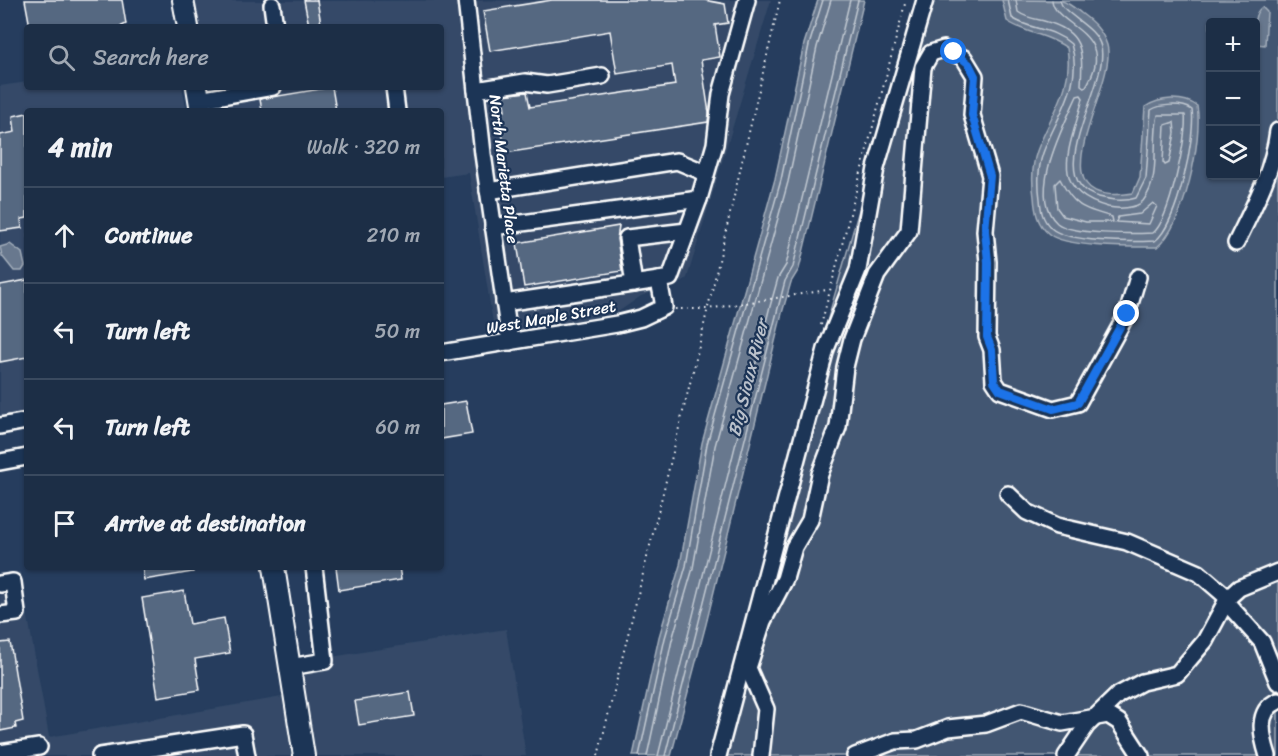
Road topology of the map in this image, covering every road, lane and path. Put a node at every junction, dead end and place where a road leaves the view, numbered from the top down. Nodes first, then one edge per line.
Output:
1 (183, 0) edge
2 (466, 0) edge
3 (747, 0) edge
4 (780, 0) edge
5 (906, 0) edge
6 (925, 0) edge
7 (272, 5) dead end
8 (187, 24) edge
9 (275, 24) edge
10 (602, 76) dead end
11 (254, 90) edge
12 (394, 90) edge
13 (476, 90) junction
14 (199, 99) edge
15 (397, 108) edge
16 (1278, 131) edge
17 (706, 173) junction
18 (488, 191) junction
19 (699, 199) junction
20 (493, 226) junction
21 (687, 231) junction
22 (1236, 243) dead end
23 (1138, 277) dead end
24 (659, 280) junction
25 (633, 284) junction
26 (504, 303) junction
27 (664, 307) junction
28 (707, 309) junction
29 (510, 342) junction
30 (444, 353) edge
31 (24, 422) edge
32 (0, 426) edge
33 (24, 458) edge
34 (0, 462) edge
35 (1008, 494) dead end
36 (274, 570) edge
37 (314, 570) edge
38 (1278, 572) edge
39 (0, 585) edge
40 (1227, 600) junction
41 (0, 615) edge
42 (290, 667) junction
43 (1278, 682) edge
44 (1278, 701) edge
45 (1094, 718) junction
46 (39, 747) dead end
47 (0, 753) edge
48 (100, 756) edge
49 (246, 756) edge
50 (304, 756) edge
51 (597, 756) edge
52 (718, 756) edge
53 (761, 756) edge
54 (855, 756) edge
55 (1066, 756) edge
56 (1141, 756) edge
57 (1268, 756) edge

1 - 8 main road
2 - 13 street, North Marietta Place
3 - 17 street
4 - 28 path
5 - 28 path
6 - 52 street
7 - 9 street
10 - 13 street
11 - 14 street
12 - 15 street
13 - 18 street, North Marietta Place
16 - 22 street
17 - 18 street
17 - 19 street
18 - 20 street, North Marietta Place
19 - 20 street
19 - 21 street
20 - 26 street, North Marietta Place
21 - 24 street
21 - 25 street
23 - 53 street
24 - 25 street
24 - 27 street
25 - 26 street
26 - 29 street, North Marietta Place
27 - 28 path
27 - 29 street, West Maple Street
28 - 51 path
29 - 30 street, West Maple Street
31 - 32 street
33 - 34 street
35 - 40 street
36 - 42 main road
37 - 42 street
38 - 40 street
39 - 41 street
40 - 43 street
40 - 45 street
42 - 50 main road
44 - 57 street
45 - 54 street
45 - 55 street
45 - 56 street
46 - 47 street
48 - 49 street

